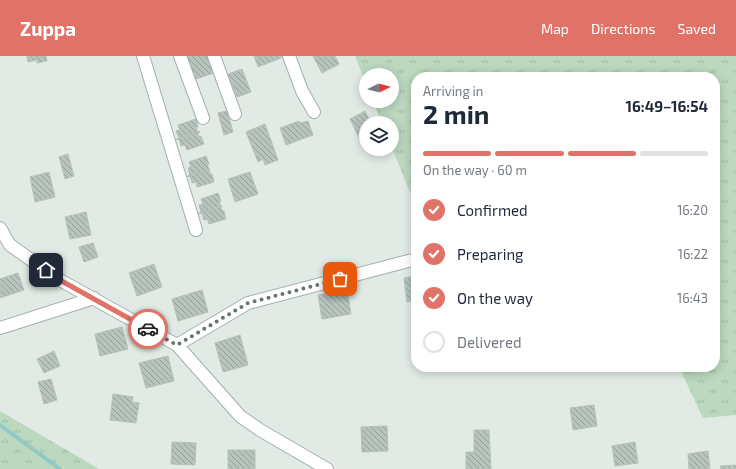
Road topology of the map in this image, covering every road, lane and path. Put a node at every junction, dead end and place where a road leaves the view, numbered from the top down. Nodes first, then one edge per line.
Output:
1 (142, 56) edge
2 (180, 56) edge
3 (214, 56) edge
4 (289, 56) edge
5 (314, 112) dead end
6 (235, 114) dead end
7 (203, 118) dead end
8 (0, 228) edge
9 (196, 230) dead end
10 (411, 260) edge
11 (94, 298) junction
12 (0, 328) edge
13 (177, 345) junction
14 (326, 469) edge

1 - 9 street
2 - 7 street
3 - 6 street
4 - 5 street
8 - 11 street
10 - 13 street
11 - 12 street
11 - 13 street
13 - 14 street

